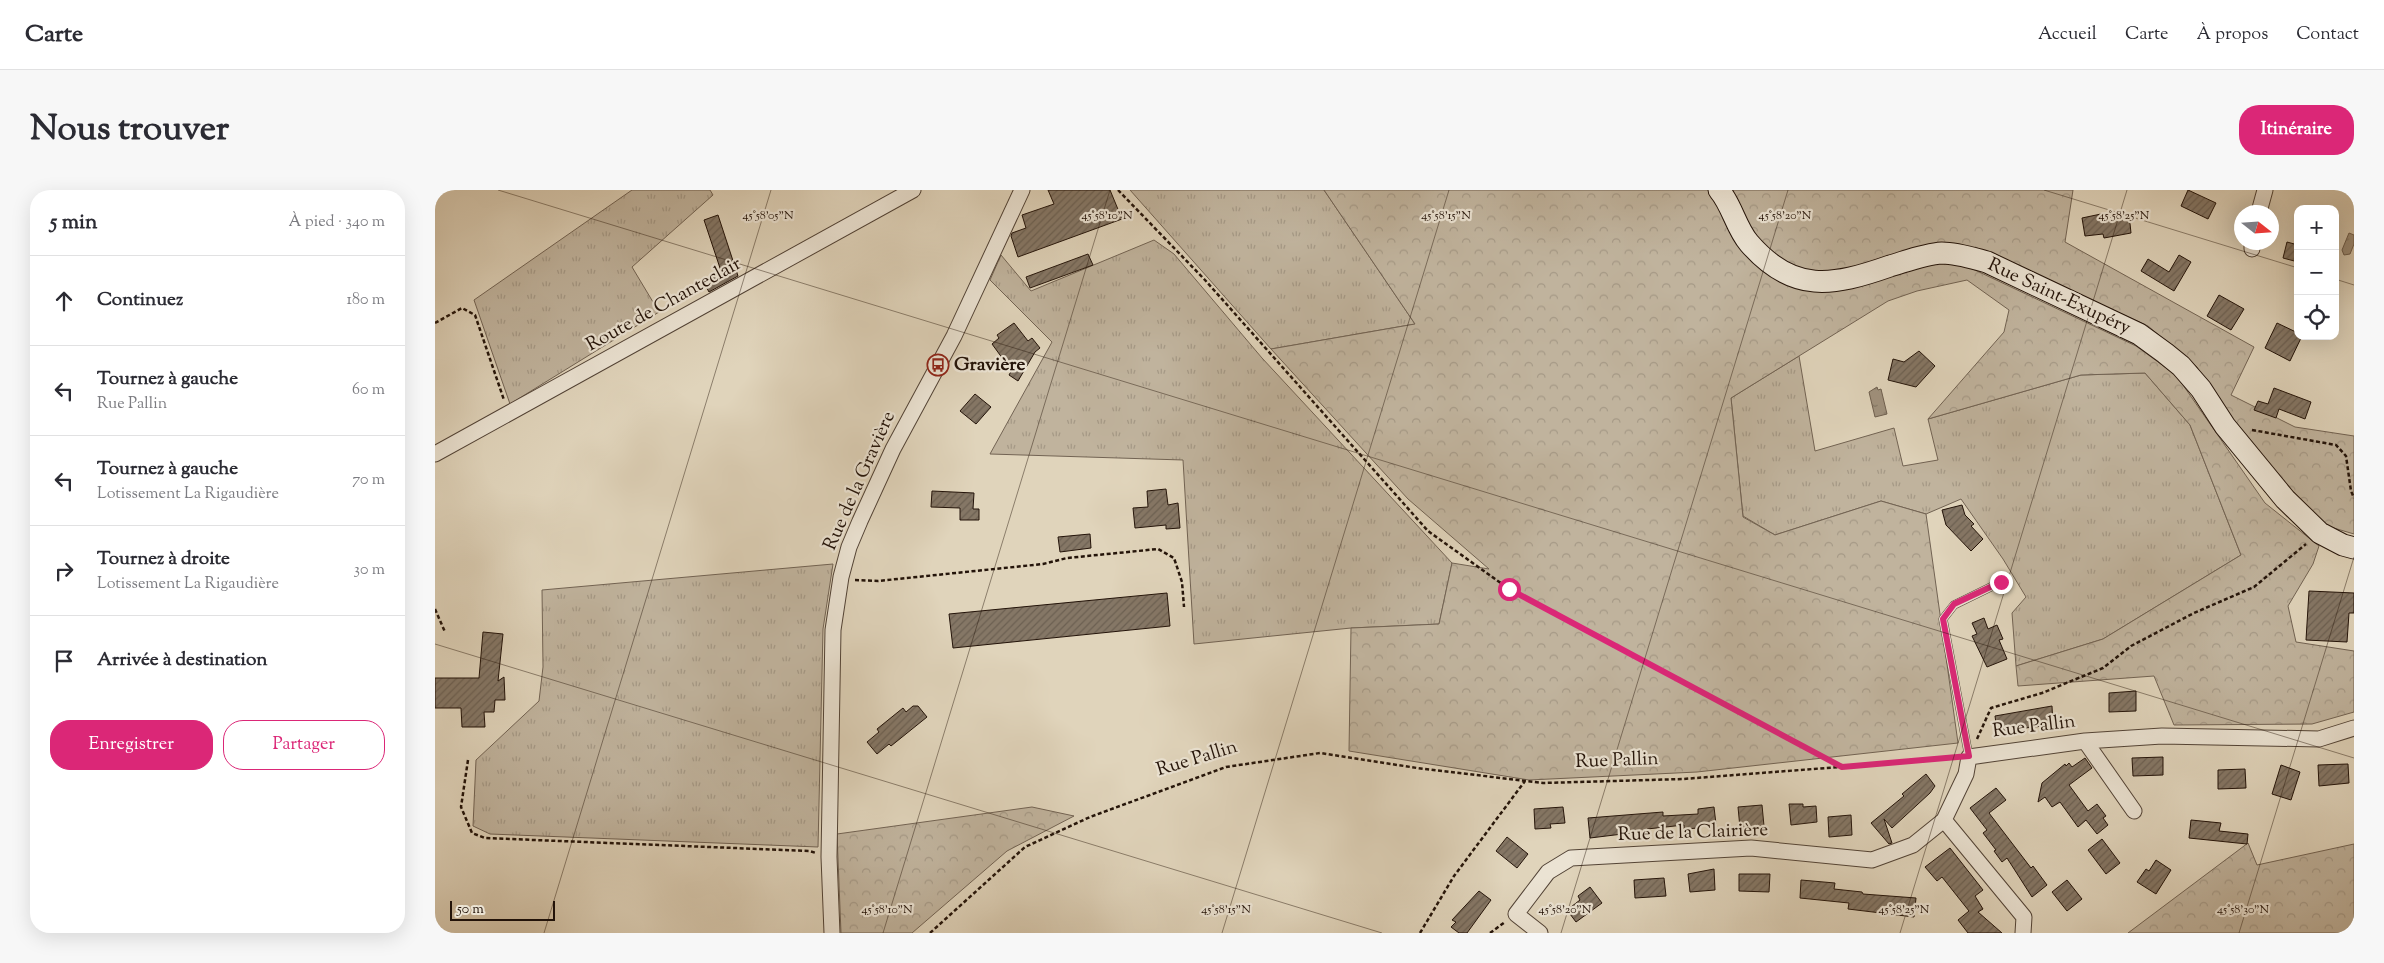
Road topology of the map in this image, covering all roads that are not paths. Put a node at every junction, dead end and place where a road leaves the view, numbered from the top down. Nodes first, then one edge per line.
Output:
1 (913, 190) edge
2 (1021, 190) edge
3 (1719, 190) edge
4 (2265, 190) edge
5 (2261, 205) edge
6 (435, 454) edge
7 (2354, 548) edge
8 (2001, 582) dead end
9 (2354, 728) edge
10 (2085, 741) junction
11 (1969, 756) junction
12 (2134, 811) dead end
13 (1944, 820) junction
14 (832, 933) edge
15 (1540, 933) edge
16 (2023, 933) edge

1 - 6 street, Route de Chanteclair
2 - 14 street, Rue de la Gravière
3 - 7 street, Rue Saint-Exupéry
4 - 5 street
8 - 11 lane
9 - 10 street, Rue Pallin
10 - 11 street, Rue Pallin
10 - 12 street
11 - 13 street, Rue de la Clairière
13 - 15 street, Rue de la Clairière
13 - 16 street

